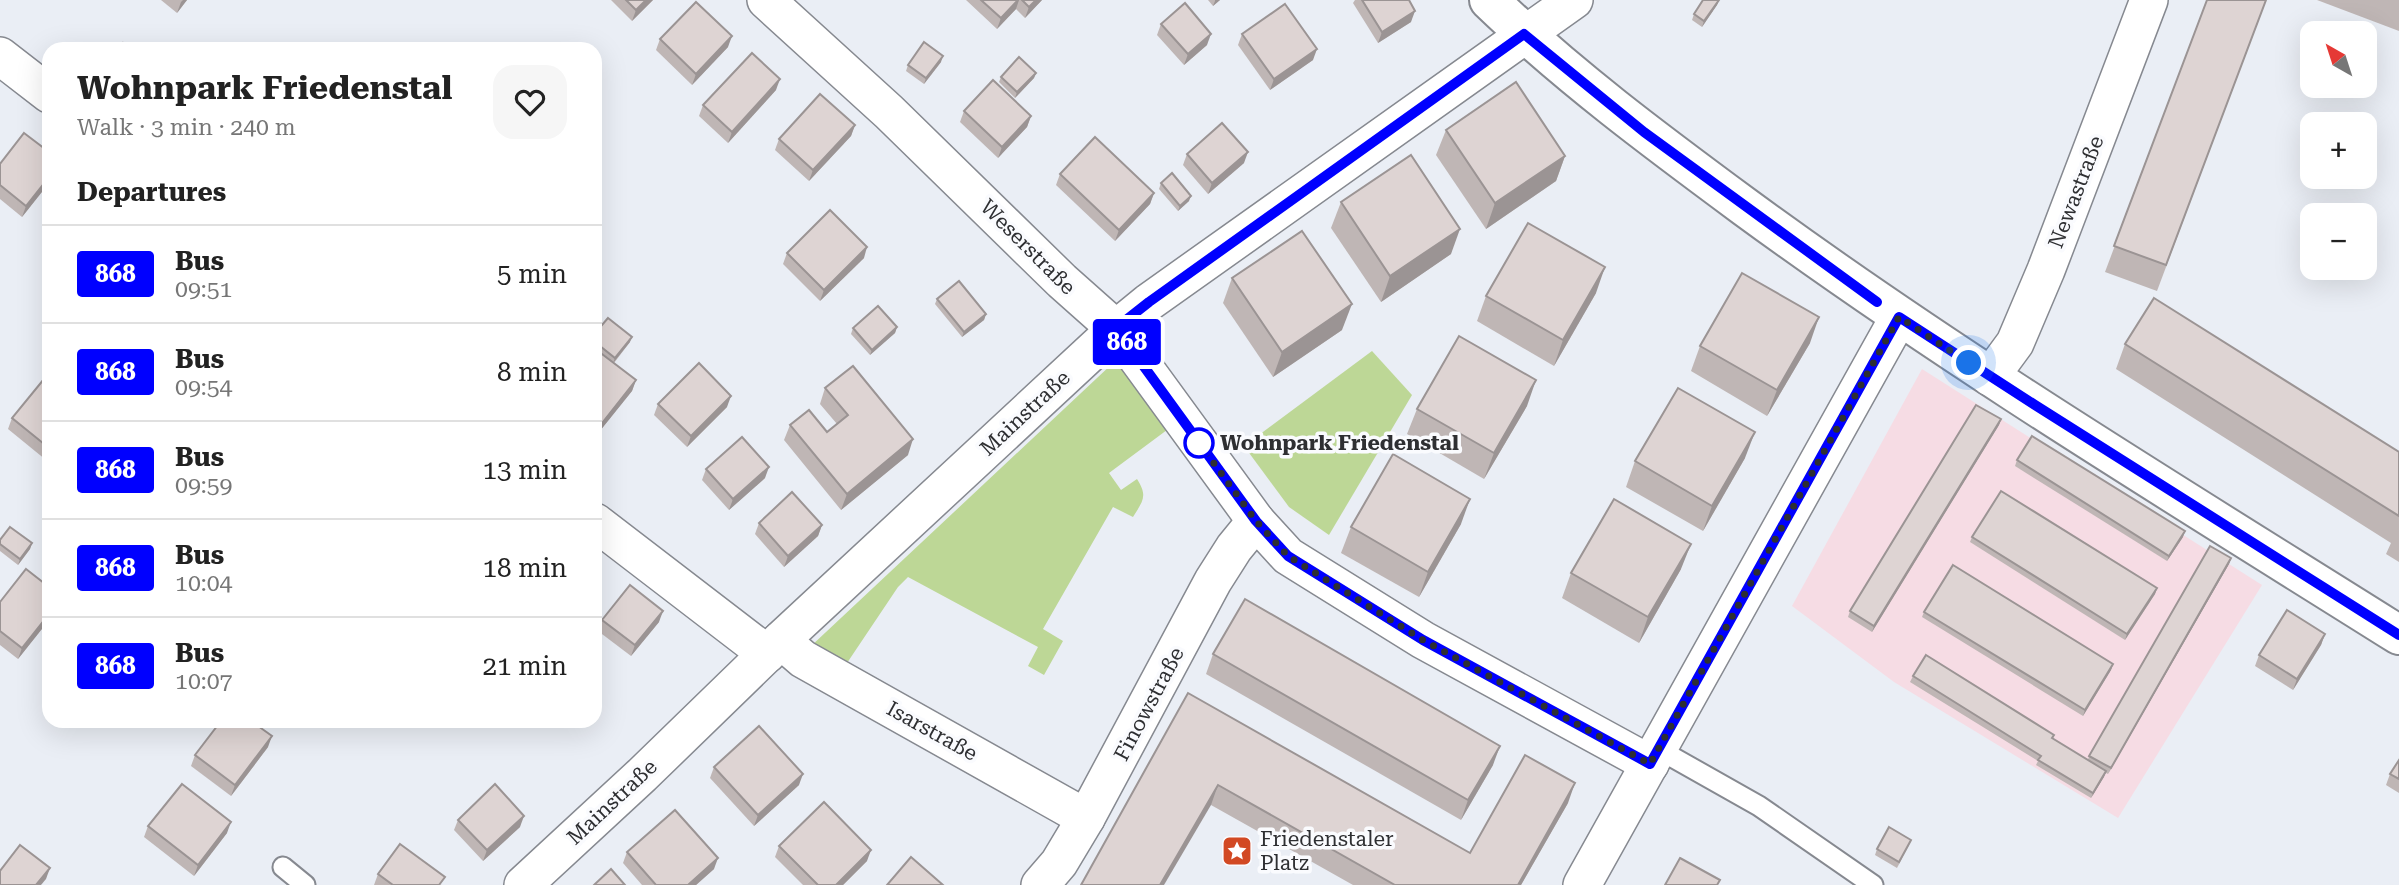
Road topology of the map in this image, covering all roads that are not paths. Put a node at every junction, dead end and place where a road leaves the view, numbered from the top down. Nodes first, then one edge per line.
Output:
1 (765, 0) edge
2 (1489, 0) edge
3 (1574, 0) edge
4 (2149, 0) edge
5 (1524, 34) junction
6 (0, 56) edge
7 (42, 89) edge
8 (1899, 317) junction
9 (1116, 328) junction
10 (1990, 377) junction
11 (1256, 521) junction
12 (602, 527) edge
13 (2399, 635) edge
14 (774, 647) junction
15 (1654, 757) junction
16 (1087, 818) junction
17 (284, 867) dead end
18 (305, 885) edge
19 (523, 885) edge
20 (1040, 885) edge
21 (1582, 885) edge
22 (1872, 885) edge

1 - 9 street, Weserstraße
2 - 5 street
3 - 5 street, Mainstraße
4 - 10 street, Newastraße
5 - 8 street
5 - 9 street, Mainstraße
6 - 7 street
8 - 10 street
8 - 15 street
9 - 11 street, Weserstraße
9 - 14 street, Mainstraße
10 - 13 street
11 - 15 street, Weserstraße
11 - 16 street, Finowstraße
12 - 14 street, Isarstraße
14 - 16 street, Isarstraße
14 - 19 street, Mainstraße
15 - 21 street
15 - 22 lane
16 - 20 street, Finowstraße
17 - 18 lane

